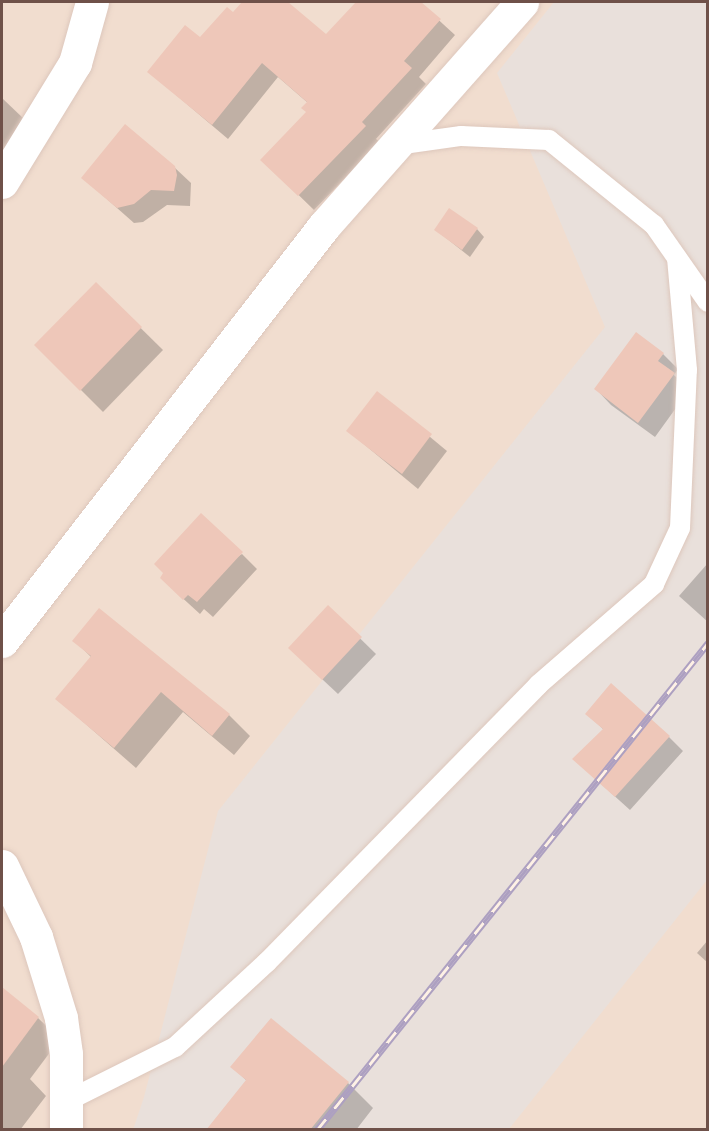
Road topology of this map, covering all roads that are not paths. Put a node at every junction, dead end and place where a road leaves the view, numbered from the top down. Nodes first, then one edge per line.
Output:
1 (92, 2) edge
2 (522, 2) edge
3 (396, 145) junction
4 (2, 182) edge
5 (677, 258) junction
6 (708, 302) edge
7 (2, 641) edge
8 (2, 866) edge
9 (66, 1115) edge

1 - 4 street
2 - 3 street
3 - 5 lane
3 - 7 street
5 - 6 lane
5 - 9 lane
8 - 9 street

